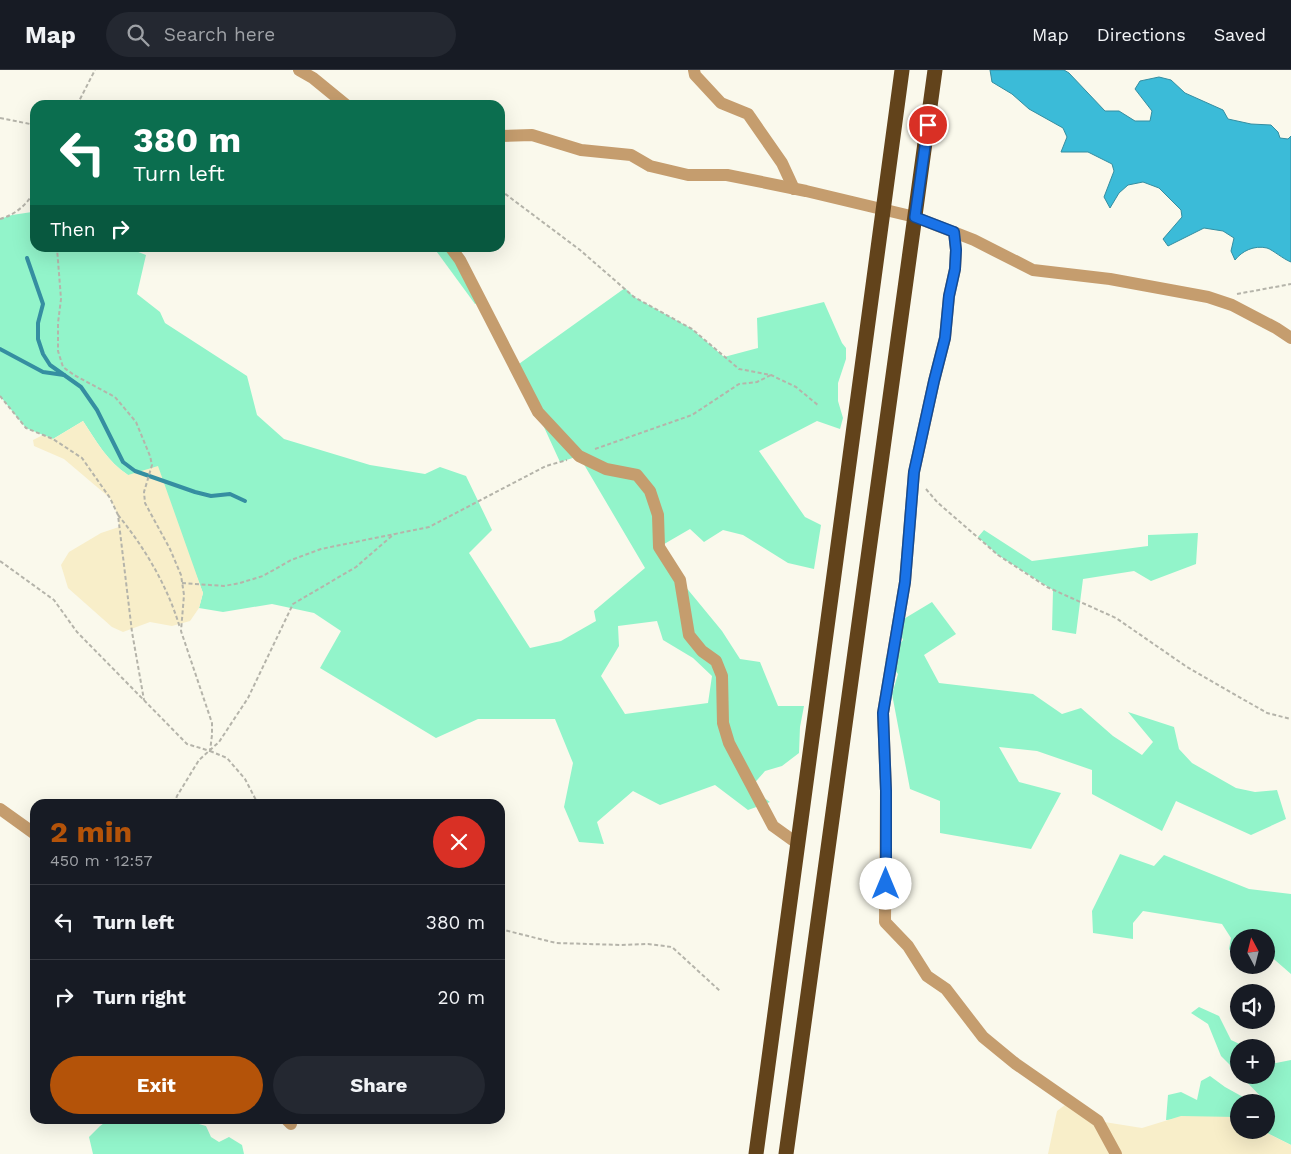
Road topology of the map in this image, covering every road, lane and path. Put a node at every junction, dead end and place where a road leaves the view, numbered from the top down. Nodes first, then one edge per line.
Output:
1 (95, 70) edge
2 (299, 70) edge
3 (694, 70) edge
4 (902, 70) edge
5 (935, 70) edge
6 (80, 100) edge
7 (340, 100) edge
8 (0, 118) edge
9 (30, 124) edge
10 (505, 136) edge
11 (794, 189) junction
12 (505, 193) edge
13 (30, 197) edge
14 (884, 209) junction
15 (915, 217) junction
16 (0, 219) edge
17 (954, 232) junction
18 (57, 252) edge
19 (454, 252) edge
20 (1291, 284) edge
21 (1237, 294) dead end
22 (1291, 338) edge
23 (771, 376) junction
24 (0, 396) edge
25 (820, 406) dead end
26 (579, 456) junction
27 (926, 489) dead end
28 (118, 515) junction
29 (395, 533) junction
30 (0, 561) edge
31 (182, 583) junction
32 (180, 631) junction
33 (144, 700) junction
34 (1291, 718) edge
35 (210, 751) junction
36 (176, 799) edge
37 (255, 799) edge
38 (0, 809) edge
39 (30, 830) edge
40 (798, 844) junction
41 (505, 930) edge
42 (720, 991) dead end
43 (756, 1154) edge
44 (786, 1154) edge
45 (1116, 1154) edge

1 - 6 path
2 - 7 street
3 - 11 street
4 - 14 highway
5 - 15 highway
8 - 9 path
10 - 11 street
11 - 14 street
12 - 23 path
13 - 16 path
14 - 15 street
14 - 40 highway
15 - 17 street
15 - 44 highway
17 - 22 street
17 - 45 street
18 - 31 path
19 - 26 street
20 - 21 path
23 - 25 path
23 - 26 path
24 - 28 path
26 - 29 path
26 - 40 street
27 - 34 path
28 - 32 path
28 - 33 path
29 - 31 path
29 - 35 path
30 - 33 path
31 - 32 path
32 - 35 path
33 - 35 path
35 - 36 path
35 - 37 path
38 - 39 street
40 - 43 highway
41 - 42 path

